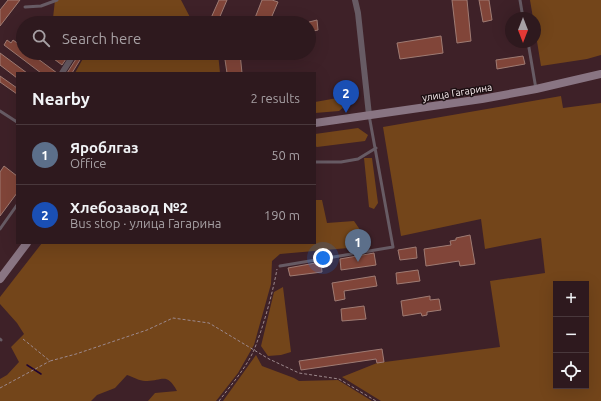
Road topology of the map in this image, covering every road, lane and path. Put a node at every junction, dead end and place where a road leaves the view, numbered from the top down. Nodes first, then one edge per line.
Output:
1 (57, 0) edge
2 (355, 0) edge
3 (520, 0) edge
4 (25, 7) dead end
5 (522, 12) edge
6 (529, 48) edge
7 (70, 60) edge
8 (63, 72) edge
9 (601, 74) edge
10 (536, 89) junction
11 (0, 110) edge
12 (369, 115) junction
13 (16, 121) edge
14 (316, 123) edge
15 (376, 148) junction
16 (316, 162) edge
17 (16, 206) edge
18 (0, 229) edge
19 (26, 244) edge
20 (279, 267) joint
21 (0, 279) edge
22 (23, 338) dead end
23 (254, 350) junction
24 (50, 361) junction
25 (0, 388) edge
26 (218, 401) edge
27 (376, 401) edge

1 - 4 lane
2 - 12 street
3 - 5 lane
6 - 10 lane
7 - 8 street
9 - 10 main road, улица Гагарина
10 - 12 main road, улица Гагарина
11 - 13 lane
12 - 14 main road, улица Гагарина
12 - 15 lane
15 - 16 lane
15 - 20 lane
17 - 18 lane
19 - 21 main road
20 - 23 path
22 - 24 path
23 - 24 path
23 - 26 path
23 - 27 path
24 - 25 path

